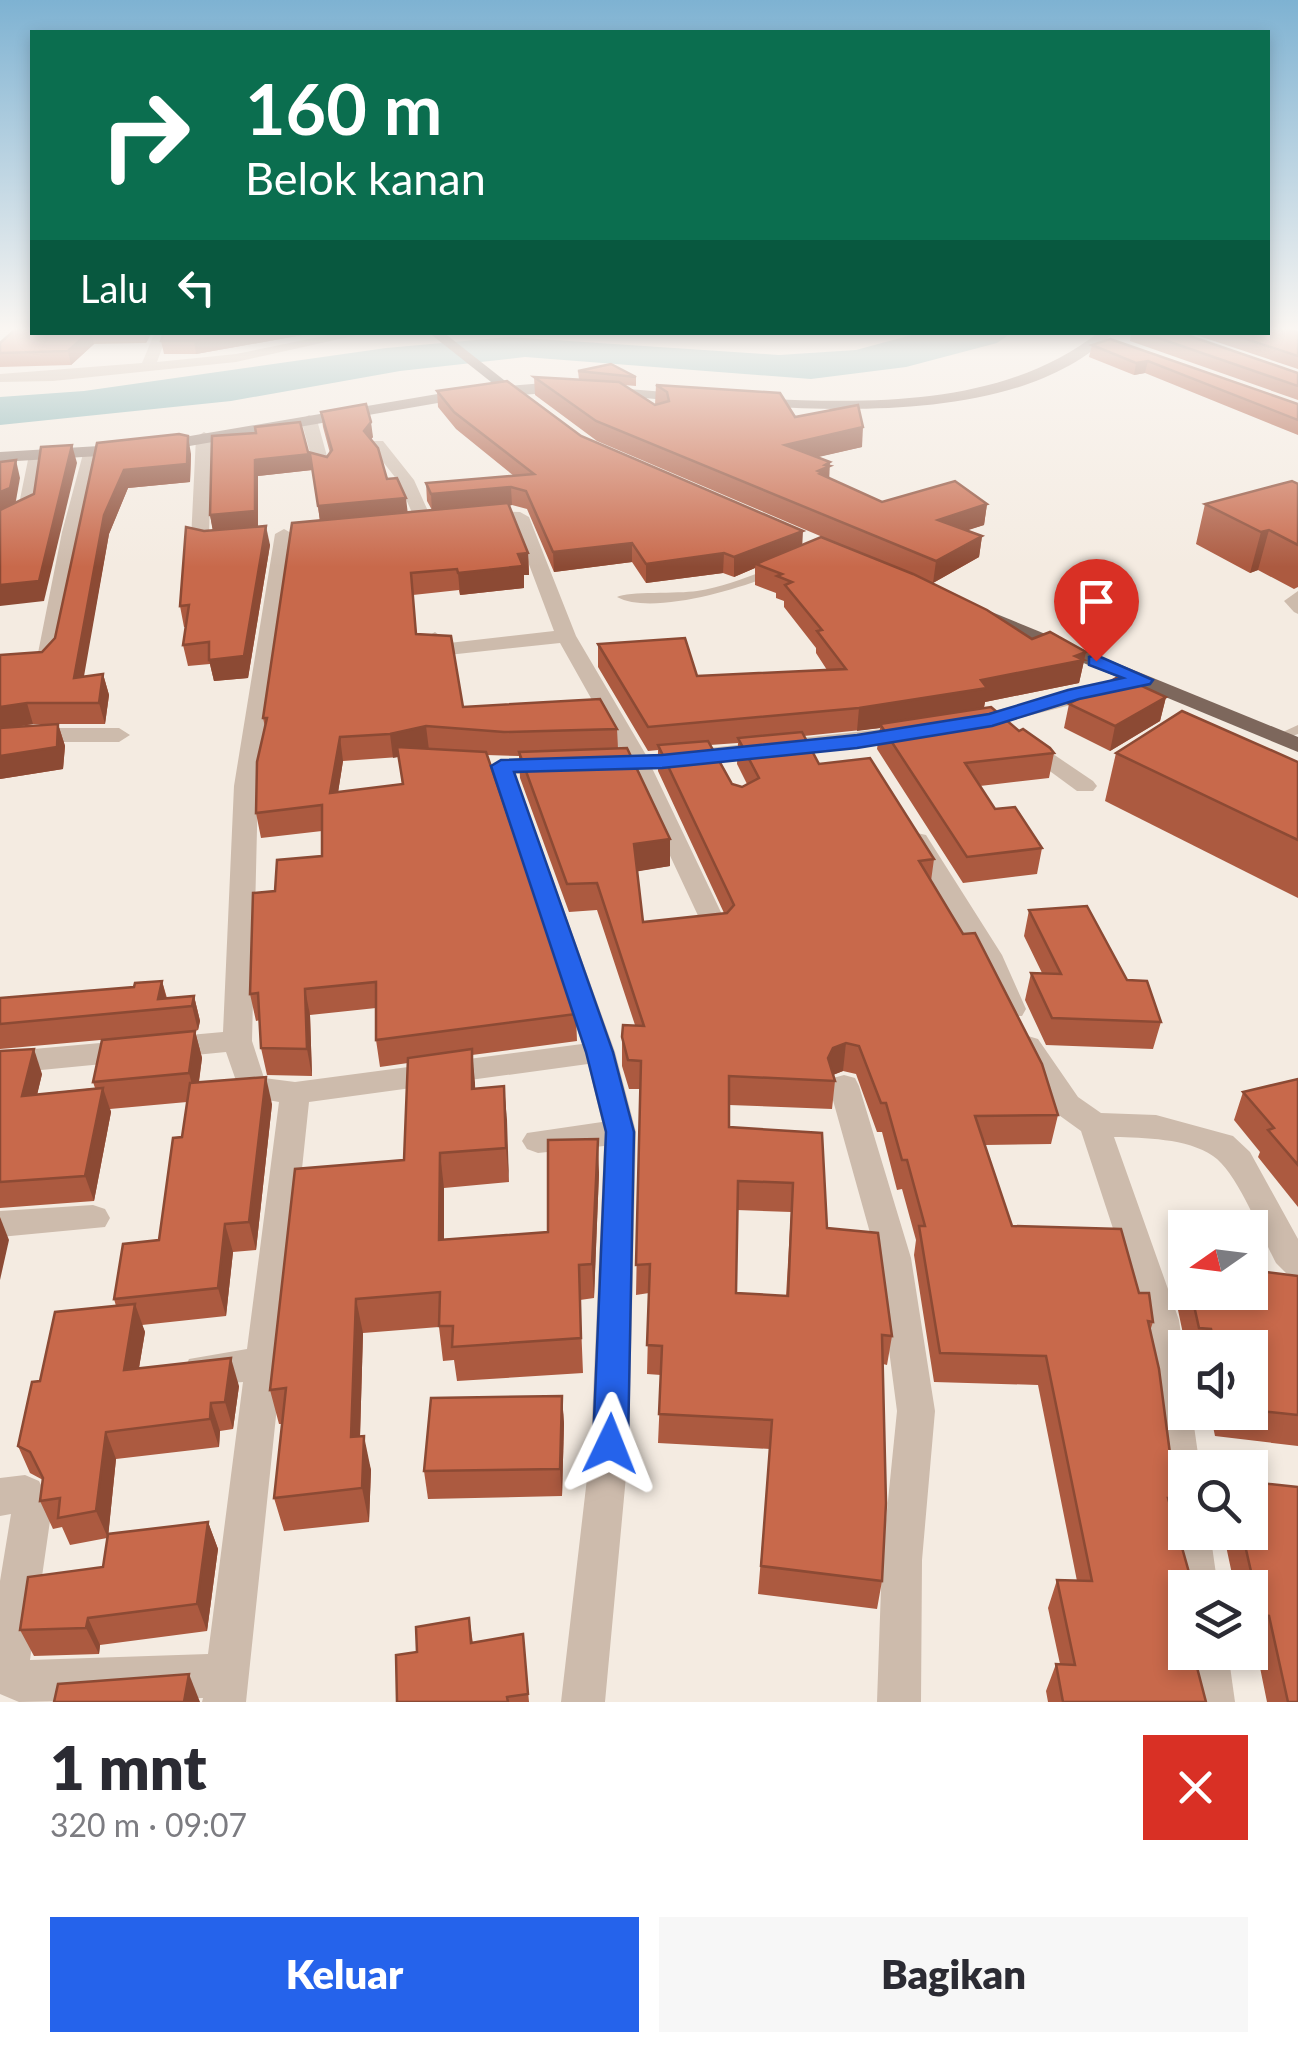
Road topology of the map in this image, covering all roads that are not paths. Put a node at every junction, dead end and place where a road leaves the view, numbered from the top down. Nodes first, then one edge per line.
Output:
1 (393, 407) edge
2 (531, 407) edge
3 (546, 419) edge
4 (309, 420) junction
5 (204, 437) junction
6 (377, 444) edge
7 (91, 454) junction
8 (0, 457) edge
9 (35, 458) junction
10 (322, 467) edge
11 (0, 522) edge
12 (793, 562) edge
13 (1298, 594) edge
14 (623, 597) dead end
15 (961, 606) edge
16 (1298, 610) edge
17 (566, 636) junction
18 (435, 638) edge
19 (47, 658) edge
20 (1136, 677) junction
21 (992, 720) junction
22 (119, 735) dead end
23 (1292, 737) edge
24 (0, 740) edge
25 (857, 742) junction
26 (634, 760) junction
27 (470, 762) edge
28 (501, 766) junction
29 (877, 774) edge
30 (1086, 786) dead end
31 (898, 807) edge
32 (716, 931) edge
33 (237, 1041) junction
34 (600, 1052) junction
35 (0, 1063) edge
36 (844, 1086) dead end
37 (295, 1093) junction
38 (1094, 1124) junction
39 (620, 1132) junction
40 (538, 1141) dead end
41 (93, 1218) dead end
42 (0, 1224) edge
43 (1298, 1263) edge
44 (266, 1363) junction
45 (159, 1375) edge
46 (1179, 1450) edge
47 (0, 1497) edge
48 (1209, 1670) edge
49 (226, 1689) edge
50 (583, 1702) edge
51 (899, 1702) edge
52 (1213, 1702) edge

1 - 4 street
2 - 3 main road
4 - 5 street
4 - 10 street
5 - 7 street
5 - 33 street
6 - 17 street
7 - 9 street
7 - 19 street
8 - 9 street
9 - 11 street
12 - 14 lane
13 - 16 lane
15 - 20 main road
17 - 18 street
17 - 26 street
20 - 21 street
20 - 23 main road
21 - 25 street
21 - 30 street
22 - 24 street
25 - 26 street
25 - 29 street
26 - 28 street
26 - 32 street
27 - 28 street
28 - 34 street
31 - 38 street
33 - 35 street
33 - 37 street
34 - 37 street
34 - 39 street
36 - 51 street
37 - 44 street
38 - 43 street
38 - 46 street
39 - 40 street
39 - 50 street
41 - 42 street
44 - 45 street
44 - 49 street
47 - 49 street
48 - 52 street

